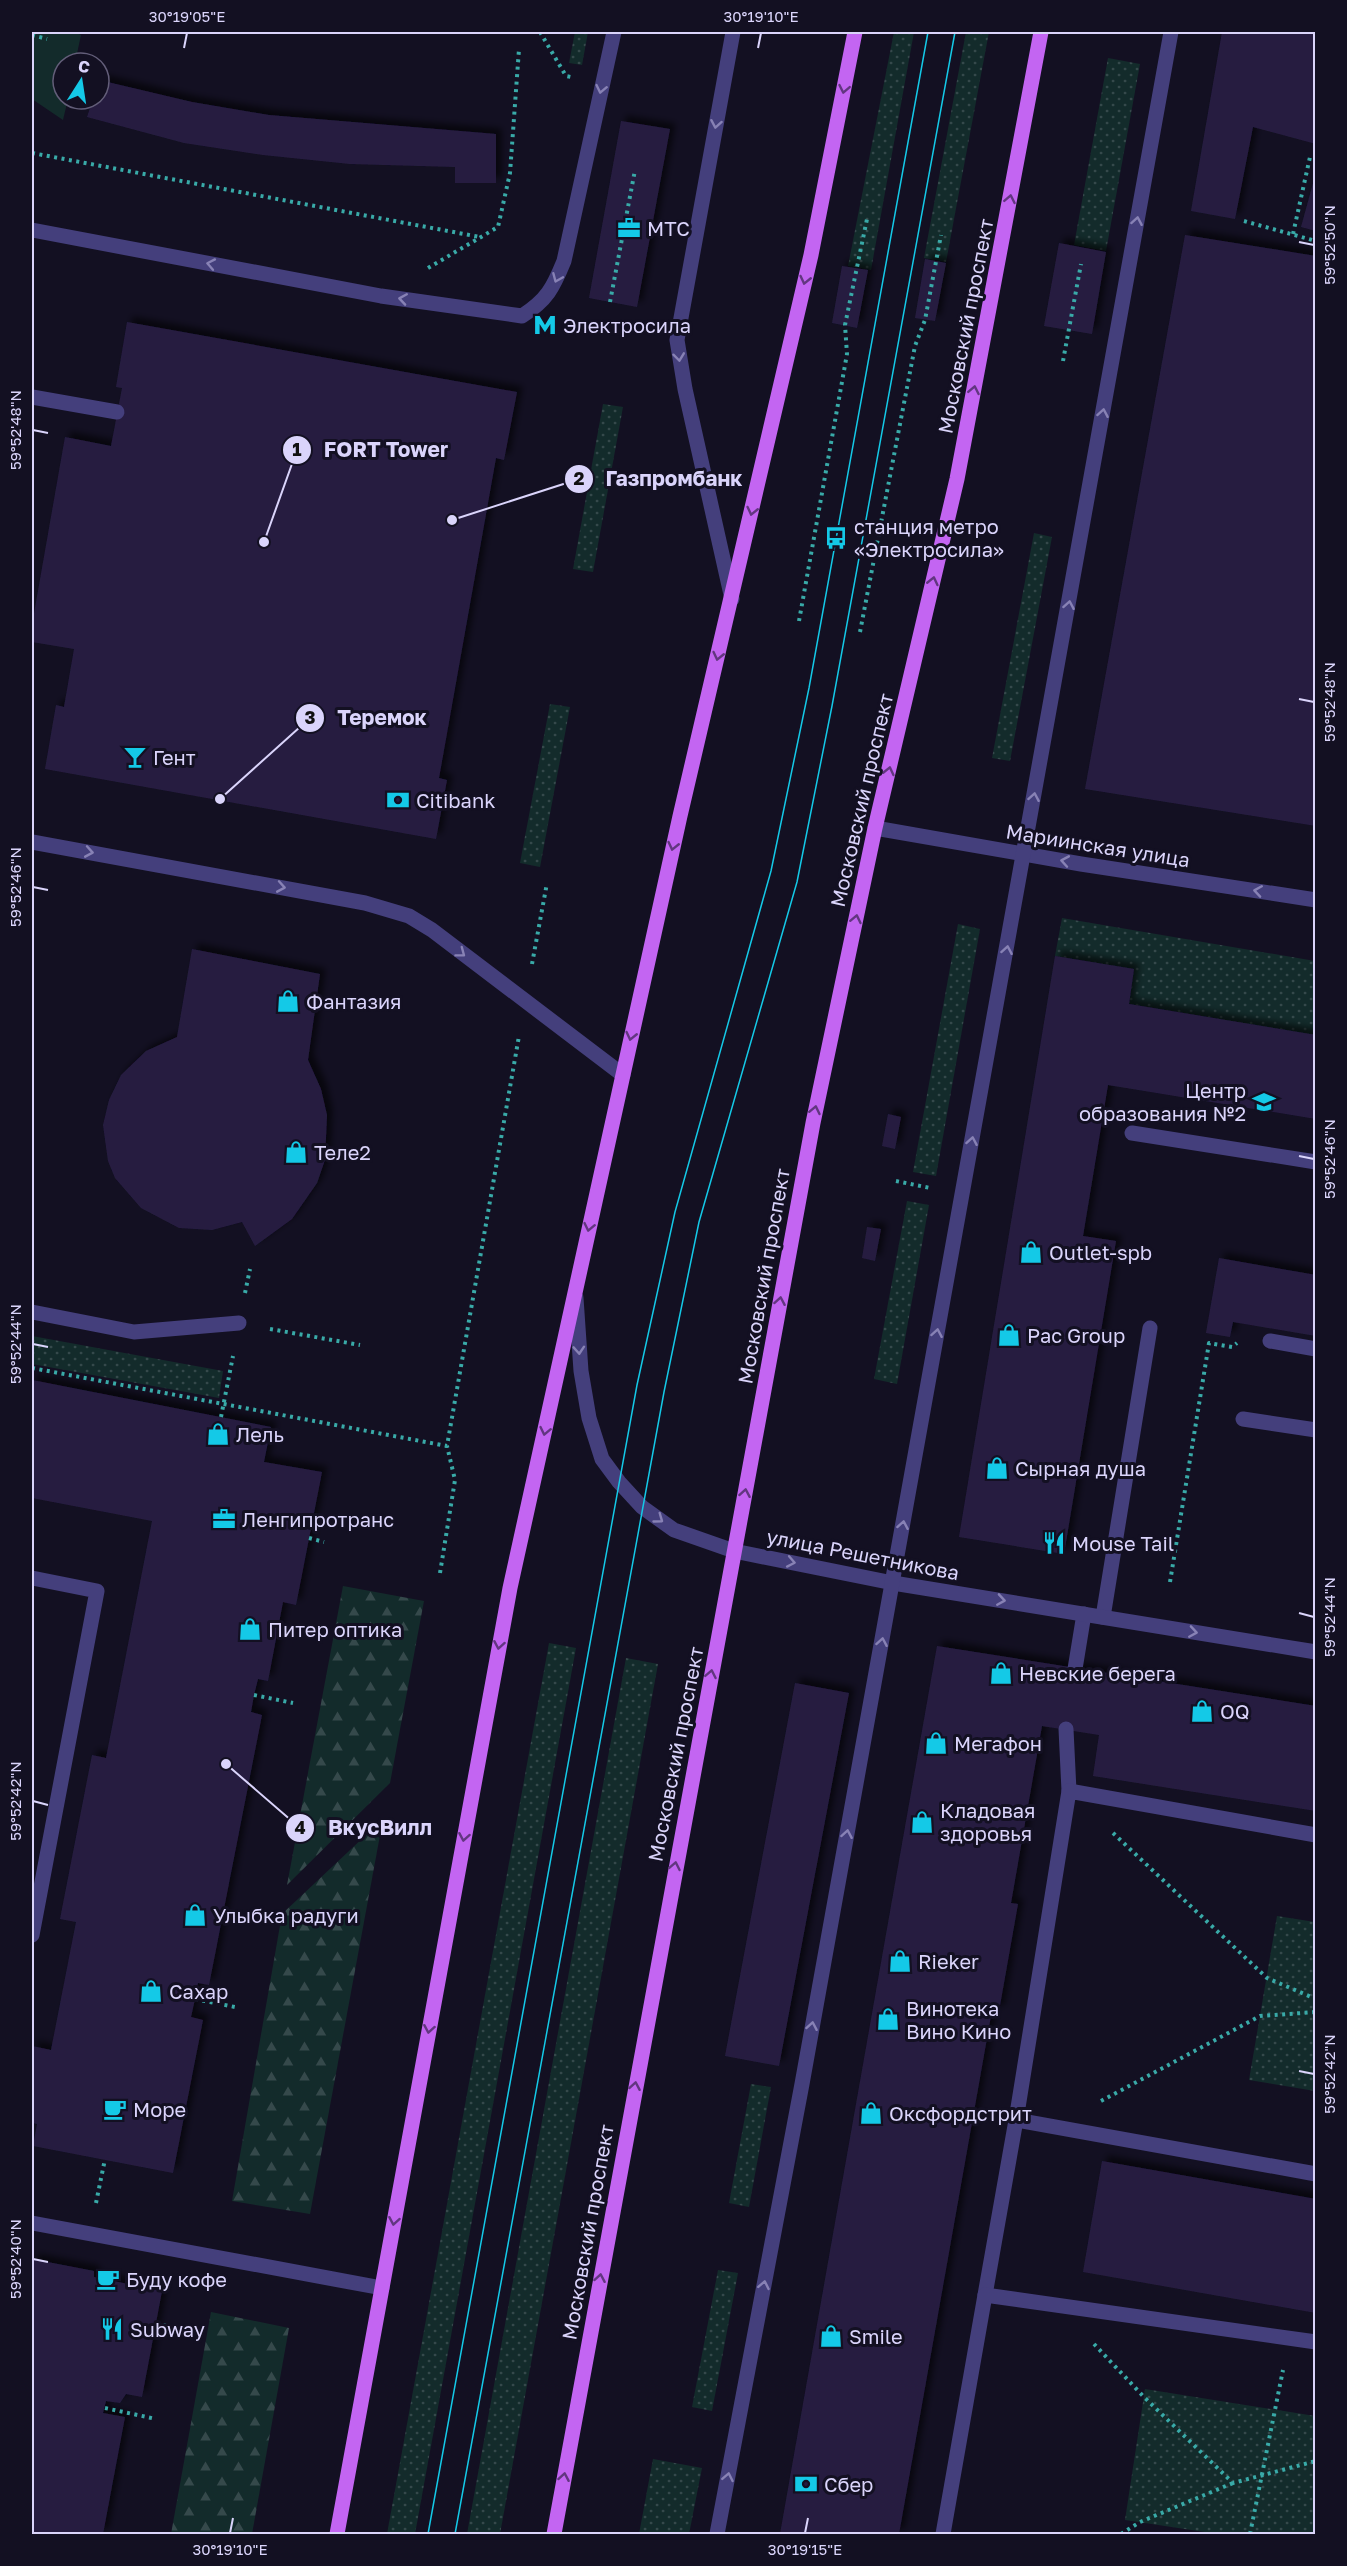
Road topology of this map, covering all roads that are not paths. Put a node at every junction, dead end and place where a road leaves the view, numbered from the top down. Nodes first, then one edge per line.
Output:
1 (614, 32) edge
2 (733, 32) edge
3 (855, 32) edge
4 (1041, 32) edge
5 (1171, 32) edge
6 (32, 230) edge
7 (32, 397) edge
8 (117, 412) dead end
9 (732, 599) junction
10 (875, 828) junction
11 (32, 842) edge
12 (1024, 855) junction
13 (1316, 900) edge
14 (623, 1075) junction
15 (1132, 1132) dead end
16 (1316, 1162) edge
17 (575, 1292) junction
18 (32, 1312) edge
19 (239, 1323) road end
20 (1150, 1328) dead end
21 (1270, 1341) road end
22 (1316, 1348) edge
23 (1243, 1419) dead end
24 (1316, 1430) edge
25 (734, 1551) junction
26 (32, 1578) edge
27 (893, 1583) junction
28 (1084, 1614) junction
29 (1103, 1617) junction
30 (1316, 1652) edge
31 (1076, 1669) dead end
32 (1066, 1729) dead end
33 (1069, 1791) junction
34 (1316, 1834) edge
35 (32, 1935) edge
36 (1016, 2120) junction
37 (1316, 2174) edge
38 (32, 2223) edge
39 (382, 2288) junction
40 (986, 2295) junction
41 (1316, 2342) edge
42 (337, 2535) edge
43 (554, 2535) edge
44 (717, 2535) edge
45 (943, 2535) edge

1 -> 6 street
2 -> 9 street
3 -> 9 main road
10 -> 4 main road, Московский проспект
12 -> 5 street
7 - 8 street
9 -> 14 main road
10 - 12 street, Мариинская улица
25 -> 10 main road, Московский проспект
11 -> 14 street
13 -> 12 street, Мариинская улица
27 -> 12 street
14 -> 17 main road
15 - 16 street
17 -> 25 street, улица Решетникова
17 -> 39 main road
18 - 19 street
20 - 29 street
21 - 22 street
23 - 24 street
25 -> 27 street, улица Решетникова
43 -> 25 main road, Московский проспект
26 - 35 street
27 -> 28 street, улица Решетникова
44 -> 27 street
28 - 29 street, улица Решетникова
28 - 31 street
29 -> 30 street, улица Решетникова
32 - 33 street
33 - 34 street
33 - 36 street
36 - 37 street
36 - 40 street
38 - 39 street
39 - 42 main road
40 - 41 street
40 - 45 street

